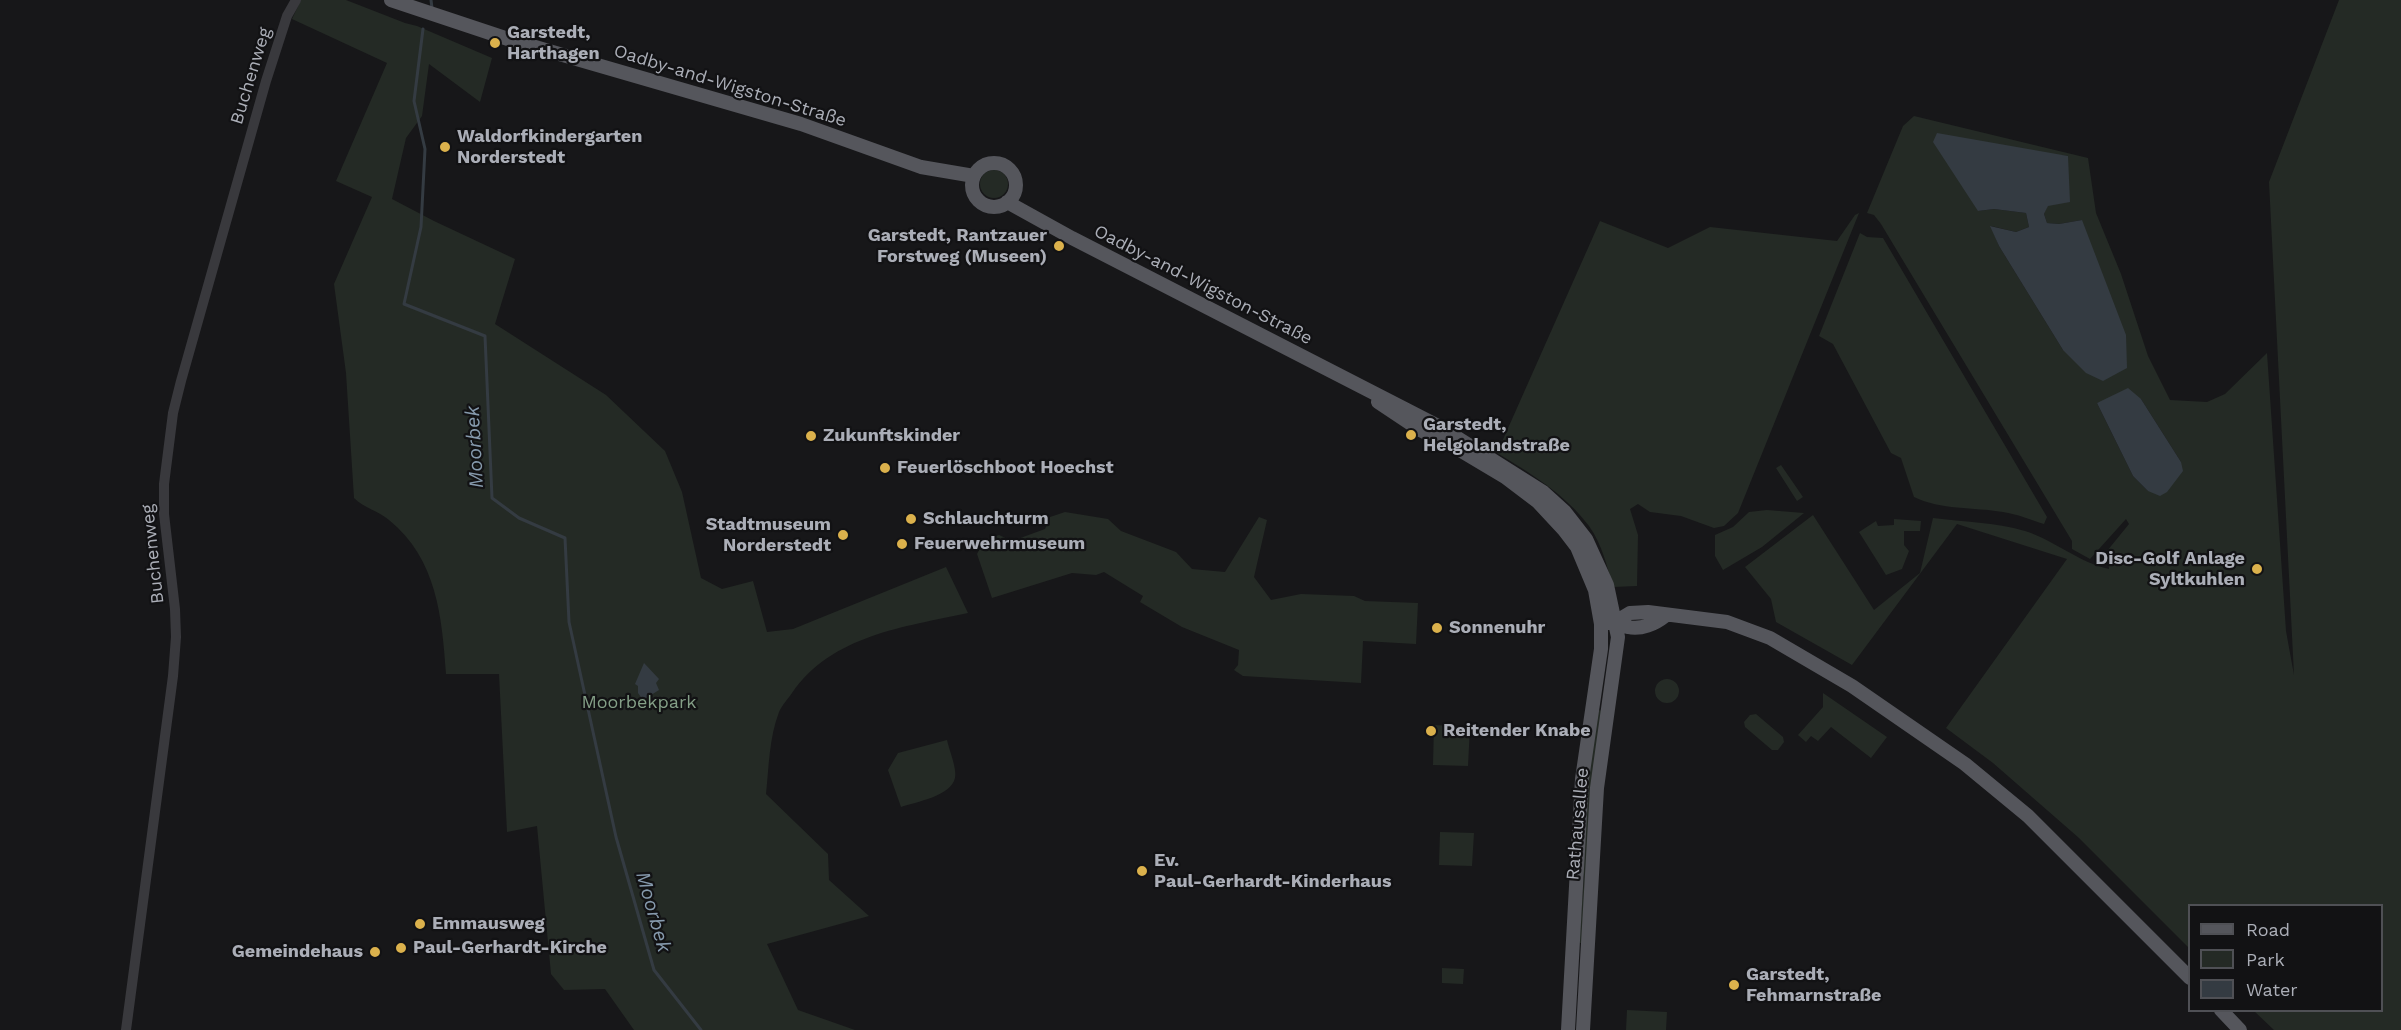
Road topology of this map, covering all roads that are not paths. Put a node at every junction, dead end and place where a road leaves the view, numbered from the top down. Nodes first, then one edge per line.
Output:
1 (288, 0) edge
2 (296, 0) edge
3 (391, 0) edge
4 (287, 16) junction
5 (973, 180) junction
6 (1011, 198) junction
7 (1349, 382) junction
8 (1616, 622) junction
9 (1601, 624) junction
10 (2188, 976) edge
11 (2222, 1012) edge
12 (126, 1030) edge
13 (1568, 1030) edge
14 (1583, 1030) edge
15 (2240, 1030) edge

1 - 4 street, Buchenweg
2 - 4 street, Buchenweg
3 - 5 main road, Oadby-and-Wigston-Straße
4 - 12 street, Buchenweg
5 - 6 main road
5 - 6 main road
6 - 7 main road, Oadby-and-Wigston-Straße
7 - 8 main road, Oadby-and-Wigston-Straße
7 - 9 main road, Oadby-and-Wigston-Straße
8 - 9 main road
8 - 10 main road
8 - 14 main road, Rathausallee
9 - 13 main road, Rathausallee
11 - 15 main road

